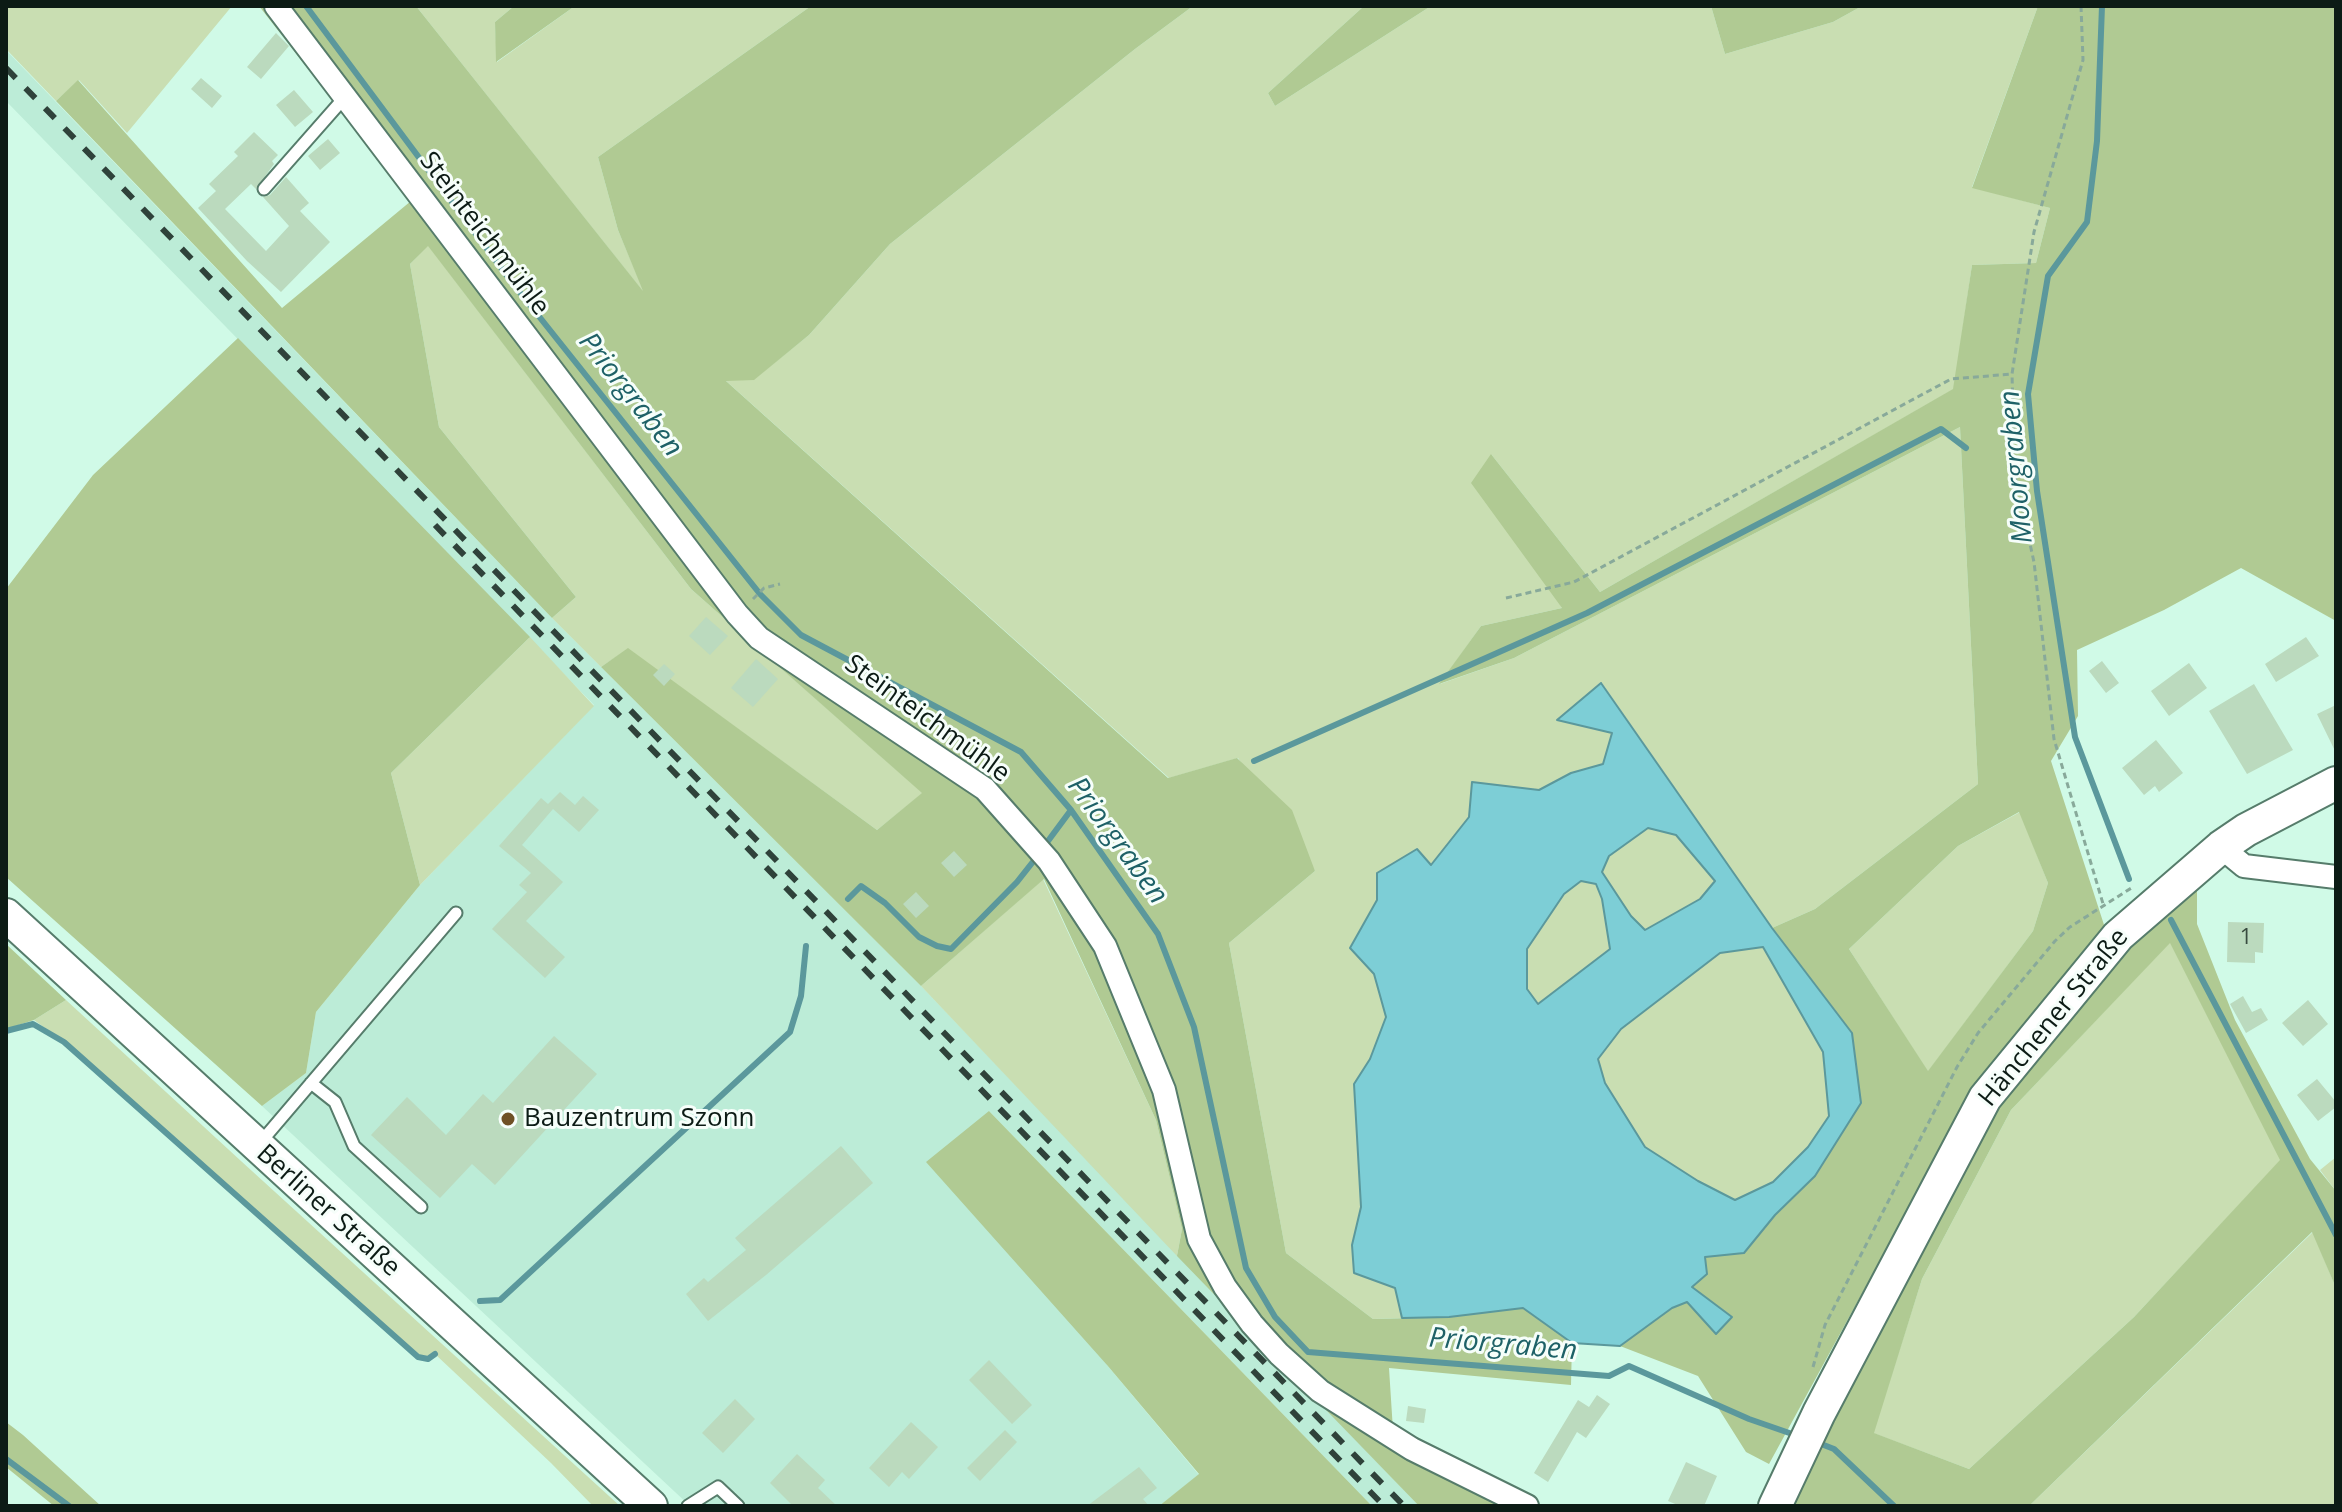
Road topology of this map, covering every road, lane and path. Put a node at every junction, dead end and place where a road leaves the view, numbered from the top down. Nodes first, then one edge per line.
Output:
1 (276, 6) edge
2 (2081, 6) edge
3 (345, 97) junction
4 (264, 189) dead end
5 (2012, 374) junction
6 (780, 584) dead end
7 (1506, 598) dead end
8 (751, 601) dead end
9 (2336, 783) edge
10 (2221, 847) junction
11 (2336, 877) edge
12 (456, 913) dead end
13 (6, 915) edge
14 (311, 1083) junction
15 (257, 1146) junction
16 (421, 1207) dead end
17 (1810, 1379) dead end
18 (651, 1506) edge
19 (688, 1506) edge
20 (738, 1506) edge
21 (1527, 1506) edge
22 (1775, 1506) edge

1 - 3 street, Steinteichmühle
2 - 5 path
3 - 4 lane
3 - 21 street, Steinteichmühle
5 - 7 path
5 - 17 path
6 - 8 path
9 - 10 main road, Hänchener Straße
10 - 11 street
10 - 22 main road, Hänchener Straße
12 - 14 lane
13 - 15 main road, Berliner Straße
14 - 15 lane
14 - 16 lane
15 - 18 main road, Berliner Straße
19 - 20 lane

